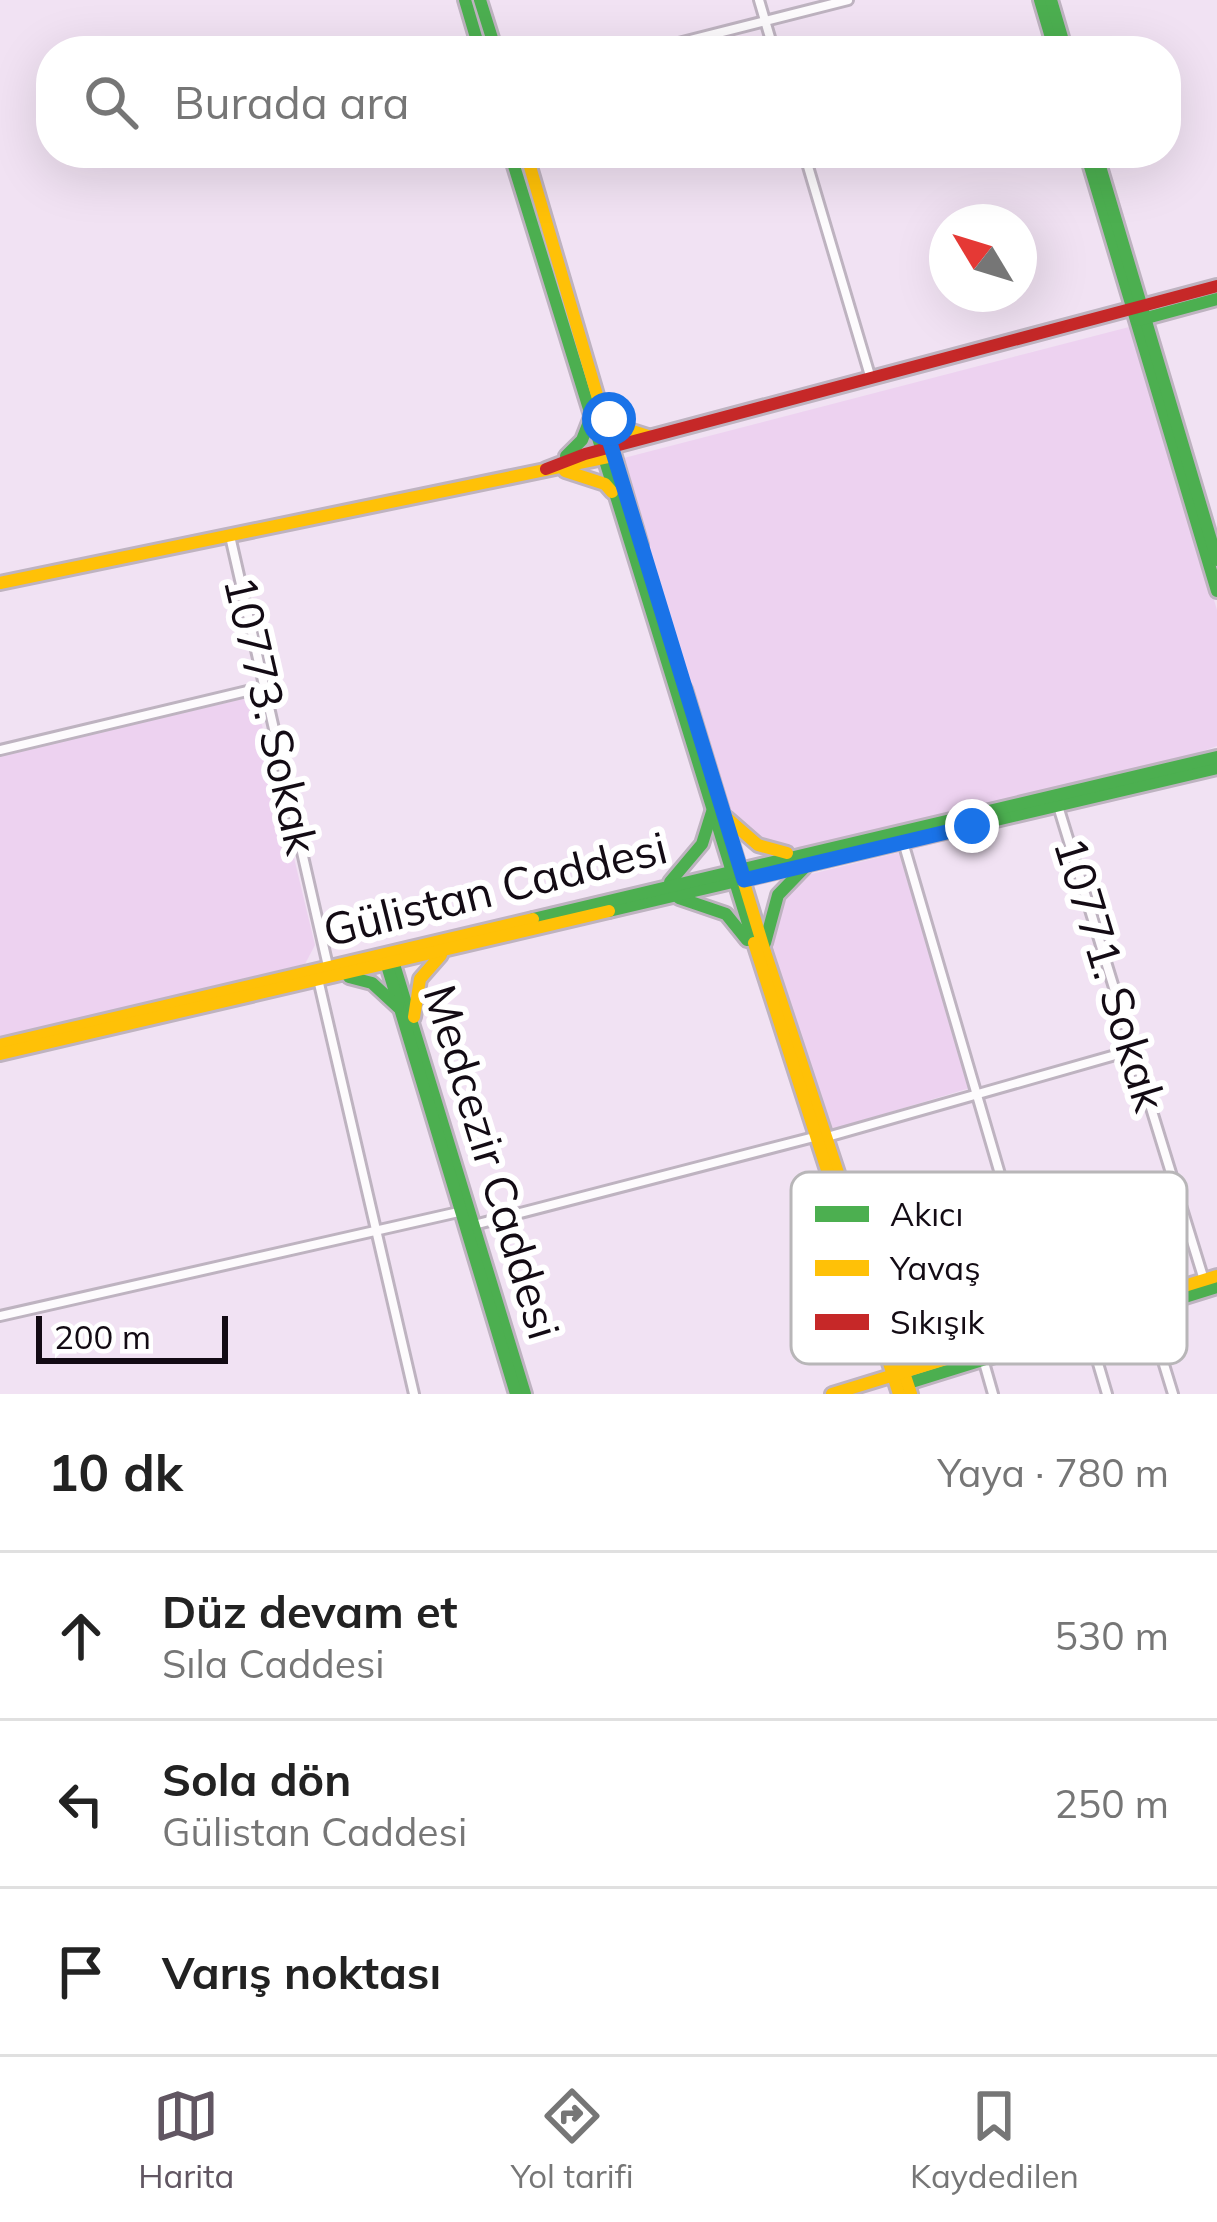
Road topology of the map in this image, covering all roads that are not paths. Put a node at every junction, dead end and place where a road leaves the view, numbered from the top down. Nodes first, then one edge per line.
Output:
1 (465, 0) edge
2 (480, 0) edge
3 (759, 0) edge
4 (848, 0) edge
5 (1040, 0) edge
6 (1051, 0) edge
7 (766, 21) junction
8 (476, 36) edge
9 (491, 36) edge
10 (706, 36) edge
11 (770, 36) edge
12 (1051, 36) edge
13 (1062, 36) edge
14 (515, 168) edge
15 (530, 168) edge
16 (808, 168) edge
17 (1091, 168) edge
18 (1100, 168) edge
19 (1217, 286) edge
20 (1217, 299) edge
21 (1139, 314) junction
22 (871, 379) junction
23 (596, 412) junction
24 (651, 437) junction
25 (608, 453) junction
26 (552, 467) junction
27 (618, 500) junction
28 (230, 534) junction
29 (1217, 560) edge
30 (0, 583) edge
31 (1217, 590) edge
32 (264, 687) junction
33 (0, 750) edge
34 (1217, 759) edge
35 (1058, 806) junction
36 (718, 810) junction
37 (903, 842) junction
38 (805, 858) junction
39 (737, 875) junction
40 (668, 891) junction
41 (447, 950) junction
42 (760, 952) junction
43 (389, 958) junction
44 (331, 971) junction
45 (318, 980) junction
46 (401, 1012) junction
47 (416, 1032) junction
48 (0, 1049) edge
49 (1133, 1050) junction
50 (977, 1094) junction
51 (821, 1137) junction
52 (832, 1172) edge
53 (1000, 1172) edge
54 (1175, 1172) edge
55 (1187, 1206) edge
56 (466, 1209) junction
57 (471, 1226) junction
58 (374, 1232) junction
59 (1213, 1281) edge
60 (0, 1316) edge
61 (953, 1364) edge
62 (967, 1364) edge
63 (984, 1364) edge
64 (1098, 1364) edge
65 (1164, 1364) edge
66 (902, 1384) edge
67 (414, 1394) edge
68 (521, 1394) edge
69 (832, 1394) edge
70 (993, 1394) edge
71 (1107, 1394) edge
72 (1173, 1394) edge

1 - 8 street
2 - 9 street
3 - 7 street
4 - 7 street
5 - 12 street
6 - 13 street
7 - 10 street
7 - 11 street
14 - 23 street
15 - 23 street
16 - 22 street
17 - 21 street
18 - 21 street
19 - 21 street
20 - 21 street
21 - 22 street
21 - 29 street
21 - 31 street
22 - 24 street
23 - 24 street
23 - 25 street
23 - 26 street
24 - 25 street
25 - 26 street
25 - 27 street
25 - 36 street
26 - 27 street
26 - 28 street
27 - 36 street
28 - 30 street
28 - 32 street, 10773. Sokak
32 - 33 street
32 - 44 street, 10773. Sokak
34 - 35 street, Gülistan Caddesi
34 - 38 street, Gülistan Caddesi
35 - 37 street, Gülistan Caddesi
35 - 49 street, 10771. Sokak
36 - 38 street
36 - 39 street
36 - 40 street
37 - 38 street, Gülistan Caddesi
37 - 50 street
38 - 39 street, Gülistan Caddesi
38 - 42 street
39 - 40 street, Gülistan Caddesi
39 - 42 street
40 - 41 street, Gülistan Caddesi
40 - 42 street
40 - 43 street, Gülistan Caddesi
41 - 43 street, Gülistan Caddesi
41 - 47 street
42 - 51 street
43 - 44 street, Gülistan Caddesi
43 - 46 street, Medcezir Caddesi
43 - 47 street, Medcezir Caddesi
44 - 45 street, Gülistan Caddesi
44 - 46 street
44 - 48 street, Gülistan Caddesi
45 - 48 street, Gülistan Caddesi
45 - 58 street
46 - 56 street, Medcezir Caddesi
47 - 56 street, Medcezir Caddesi
49 - 50 street
49 - 54 street, 10771. Sokak
50 - 51 street
50 - 53 street
51 - 52 street
51 - 57 street
55 - 59 street, 10771. Sokak
56 - 57 street, Medcezir Caddesi
56 - 58 street
57 - 68 street, Medcezir Caddesi
58 - 60 street
58 - 67 street
61 - 66 street
62 - 66 street
63 - 70 street
64 - 71 street
65 - 72 street
66 - 69 street

